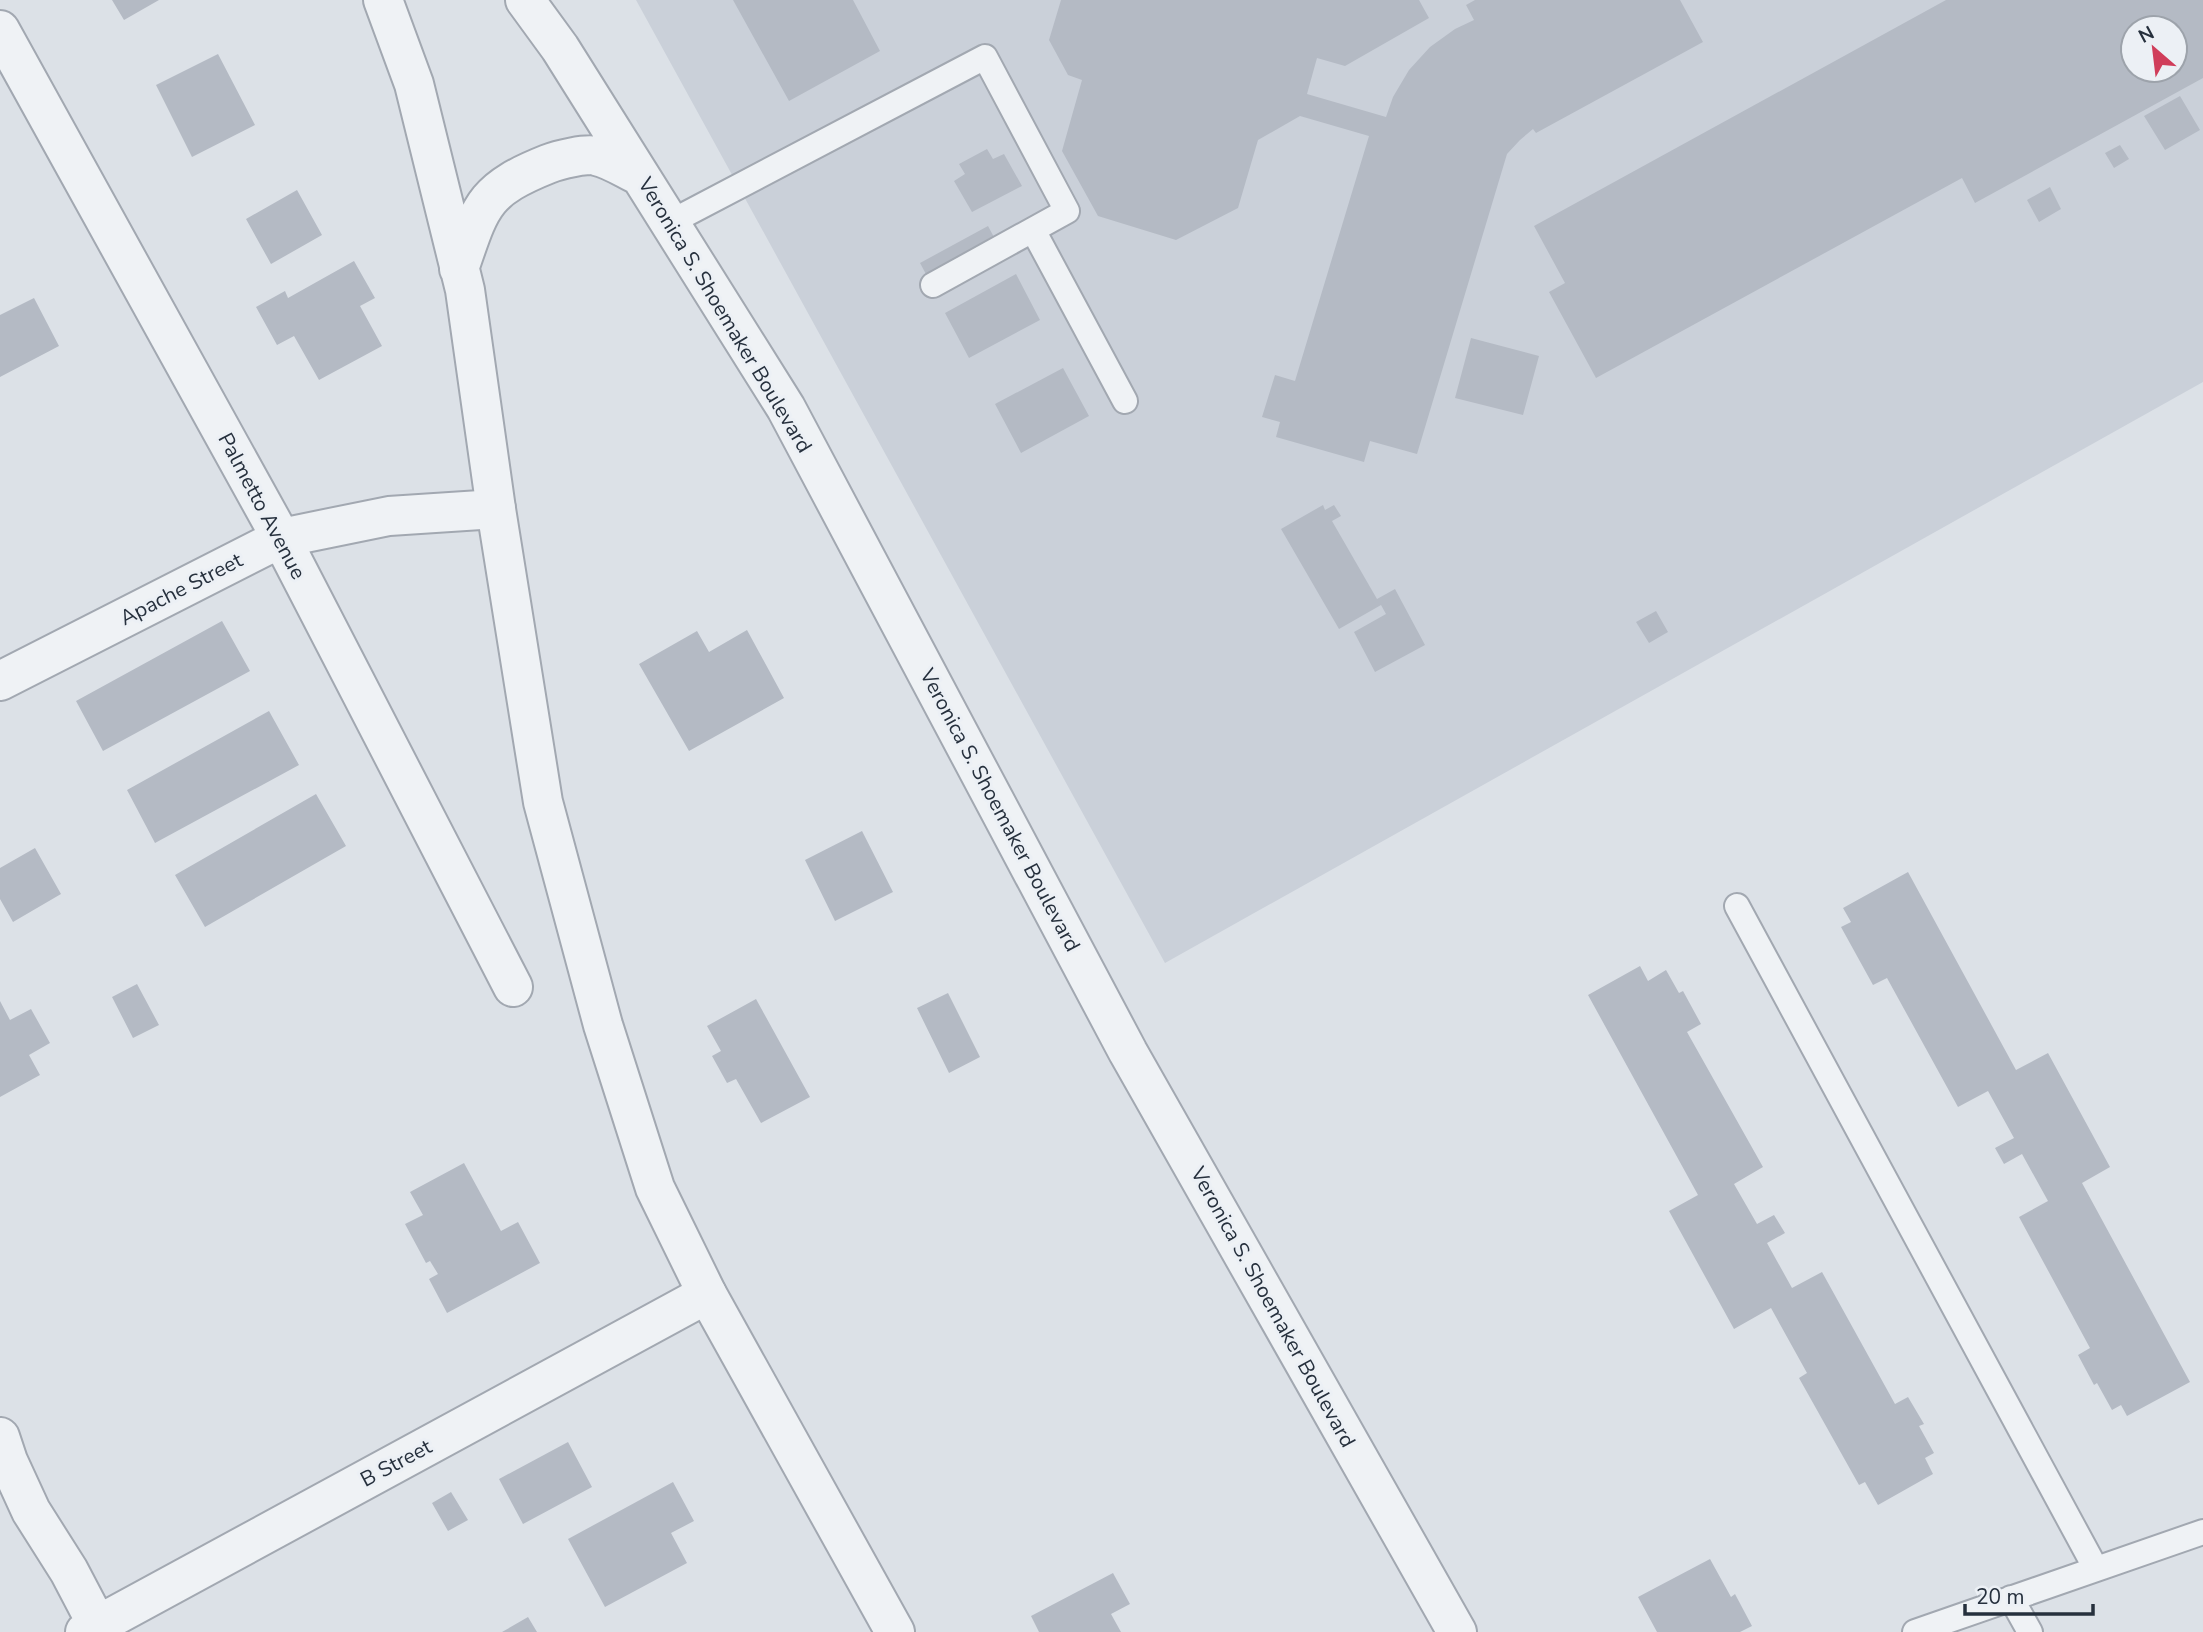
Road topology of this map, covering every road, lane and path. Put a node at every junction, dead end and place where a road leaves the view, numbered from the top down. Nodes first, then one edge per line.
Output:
1 (383, 0) edge
2 (524, 0) edge
3 (0, 30) edge
4 (640, 176) junction
5 (670, 223) junction
6 (1033, 230) junction
7 (459, 269) junction
8 (933, 285) dead end
9 (1125, 401) dead end
10 (496, 509) junction
11 (281, 538) junction
12 (0, 681) edge
13 (1737, 906) dead end
14 (513, 987) dead end
15 (707, 1294) junction
16 (0, 1437) edge
17 (2203, 1532) edge
18 (2096, 1569) junction
19 (2011, 1598) junction
20 (94, 1630) edge
21 (895, 1632) edge
22 (1457, 1632) edge
23 (1915, 1632) edge
24 (2030, 1632) edge

1 - 7 street
2 - 4 street, Veronica S. Shoemaker Boulevard
3 - 11 street, Palmetto Avenue
4 - 5 street, Veronica S. Shoemaker Boulevard
4 - 7 street
5 - 6 lane
5 - 22 street, Veronica S. Shoemaker Boulevard
6 - 8 lane
6 - 9 lane
7 - 10 street
10 - 11 street, Apache Street
10 - 15 street
11 - 12 street, Apache Street
11 - 14 street, Palmetto Avenue
13 - 18 lane
15 - 20 street, B Street
15 - 21 street
16 - 20 street
17 - 18 lane
18 - 19 lane
19 - 23 lane
19 - 24 lane

